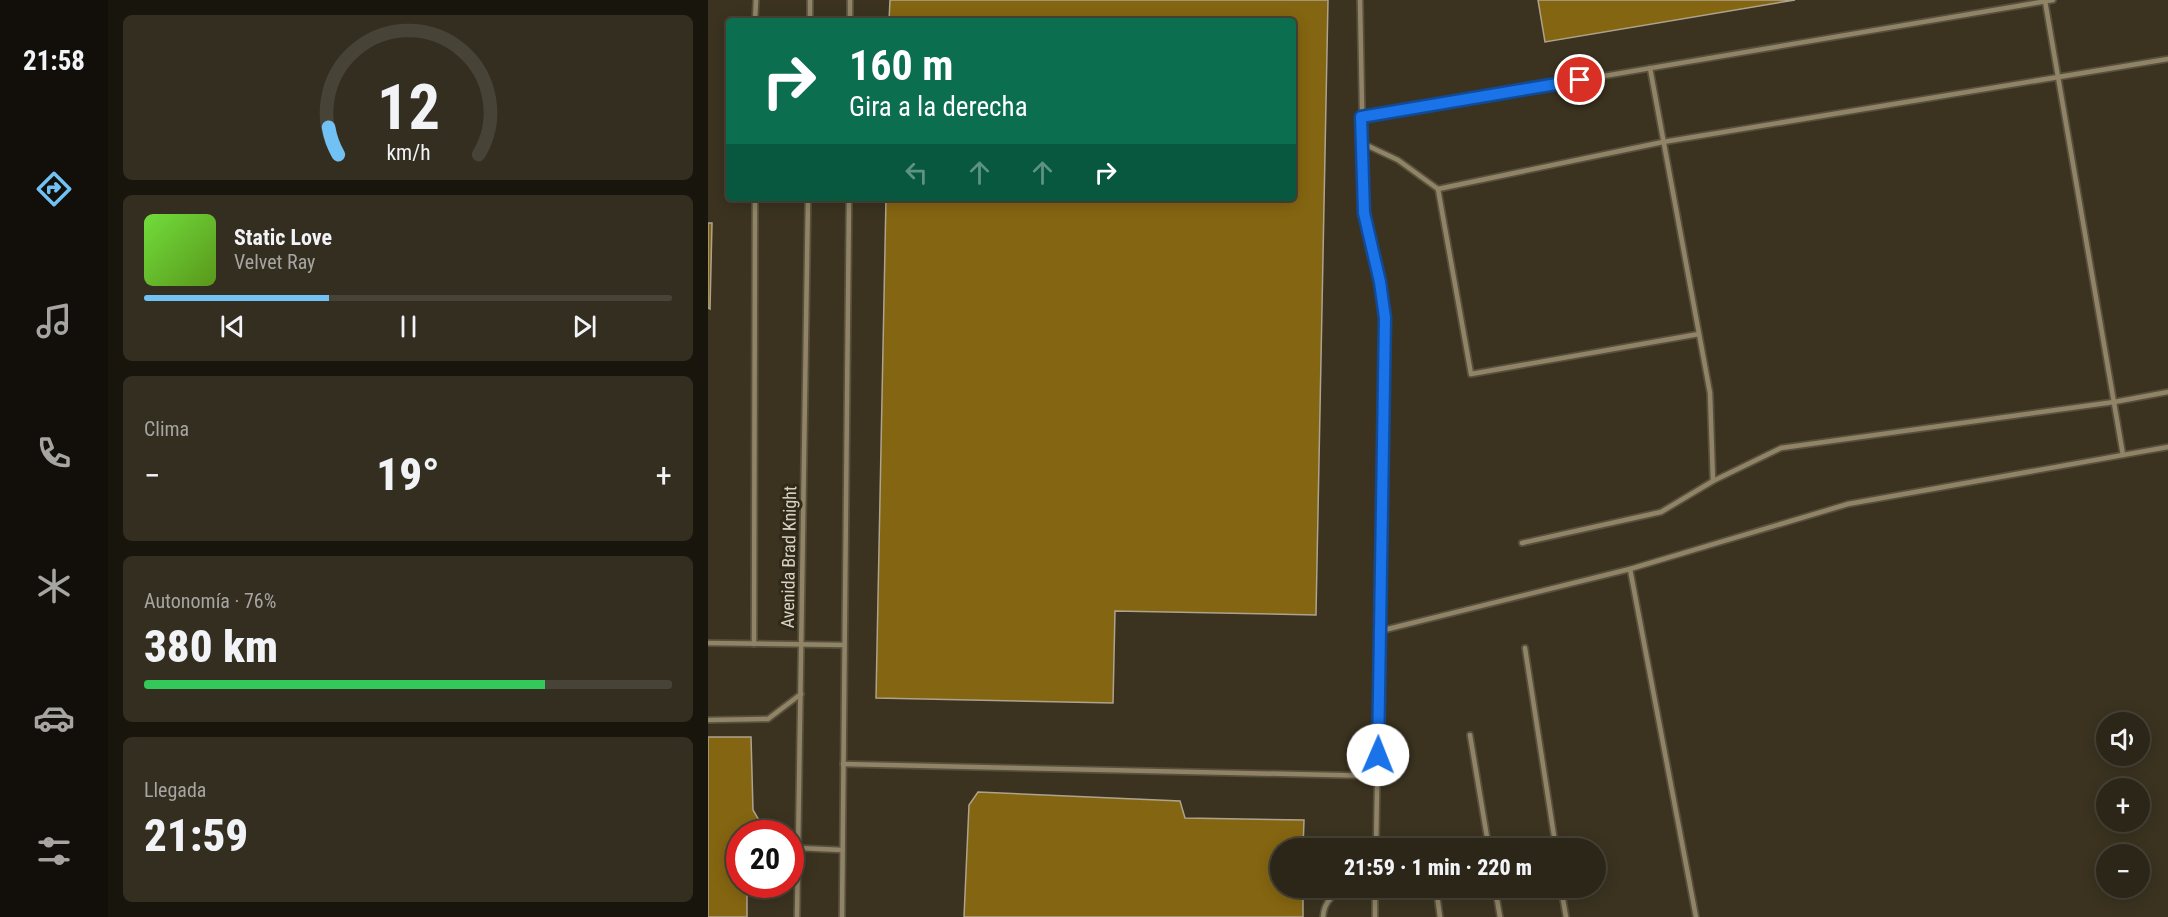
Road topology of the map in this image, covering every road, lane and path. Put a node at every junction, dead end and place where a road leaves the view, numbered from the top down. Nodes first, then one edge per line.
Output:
1 (756, 0) edge
2 (810, 0) edge
3 (850, 0) edge
4 (1360, 0) edge
5 (2053, 0) edge
6 (2045, 1) edge
7 (755, 18) edge
8 (810, 18) edge
9 (850, 18) edge
10 (2168, 59) edge
11 (1650, 68) junction
12 (2058, 77) junction
13 (1361, 117) junction
14 (1663, 142) junction
15 (1362, 143) junction
16 (1438, 189) junction
17 (755, 201) edge
18 (807, 201) edge
19 (849, 201) edge
20 (1699, 334) junction
21 (2168, 392) edge
22 (2114, 402) junction
23 (2168, 447) edge
24 (2123, 455) junction
25 (1713, 481) junction
26 (1522, 543) dead end
27 (1630, 569) junction
28 (1380, 631) junction
29 (708, 643) edge
30 (754, 644) junction
31 (801, 644) junction
32 (844, 645) junction
33 (1525, 648) dead end
34 (801, 694) junction
35 (708, 720) edge
36 (1470, 735) dead end
37 (843, 764) junction
38 (1377, 776) junction
39 (799, 820) edge
40 (1376, 838) edge
41 (1487, 838) edge
42 (1554, 838) edge
43 (804, 848) edge
44 (842, 850) junction
45 (797, 898) edge
46 (1331, 898) edge
47 (1375, 898) edge
48 (1437, 898) edge
49 (1497, 898) edge
50 (1563, 898) edge
51 (797, 917) edge
52 (842, 917) edge
53 (1323, 917) edge
54 (1375, 917) edge
55 (1440, 917) edge
56 (1500, 917) edge
57 (1566, 917) edge
58 (1696, 917) edge

1 - 7 lane
2 - 8 lane
3 - 9 lane
4 - 13 lane
5 - 6 lane
6 - 11 lane
6 - 12 lane
10 - 12 lane
11 - 13 lane
11 - 14 lane
12 - 14 lane
12 - 22 lane
13 - 15 lane
14 - 16 lane
14 - 20 lane
15 - 16 lane
15 - 28 lane
16 - 20 lane
17 - 30 lane
18 - 31 lane, Avenida Brad Knight
19 - 32 lane
20 - 25 lane
21 - 22 lane
22 - 24 lane
22 - 25 lane
23 - 24 lane
24 - 27 lane
25 - 26 lane
27 - 28 lane
27 - 58 lane
28 - 38 lane
29 - 30 lane
30 - 31 lane
31 - 32 lane
31 - 34 lane, Avenida Brad Knight
32 - 37 lane
33 - 42 lane
34 - 35 lane
34 - 39 lane, Avenida Brad Knight
36 - 41 lane
37 - 38 lane
37 - 44 lane
38 - 40 lane
43 - 44 lane
44 - 52 lane
45 - 51 lane, Avenida Brad Knight
46 - 53 lane
47 - 54 lane
48 - 55 lane
49 - 56 lane
50 - 57 lane

